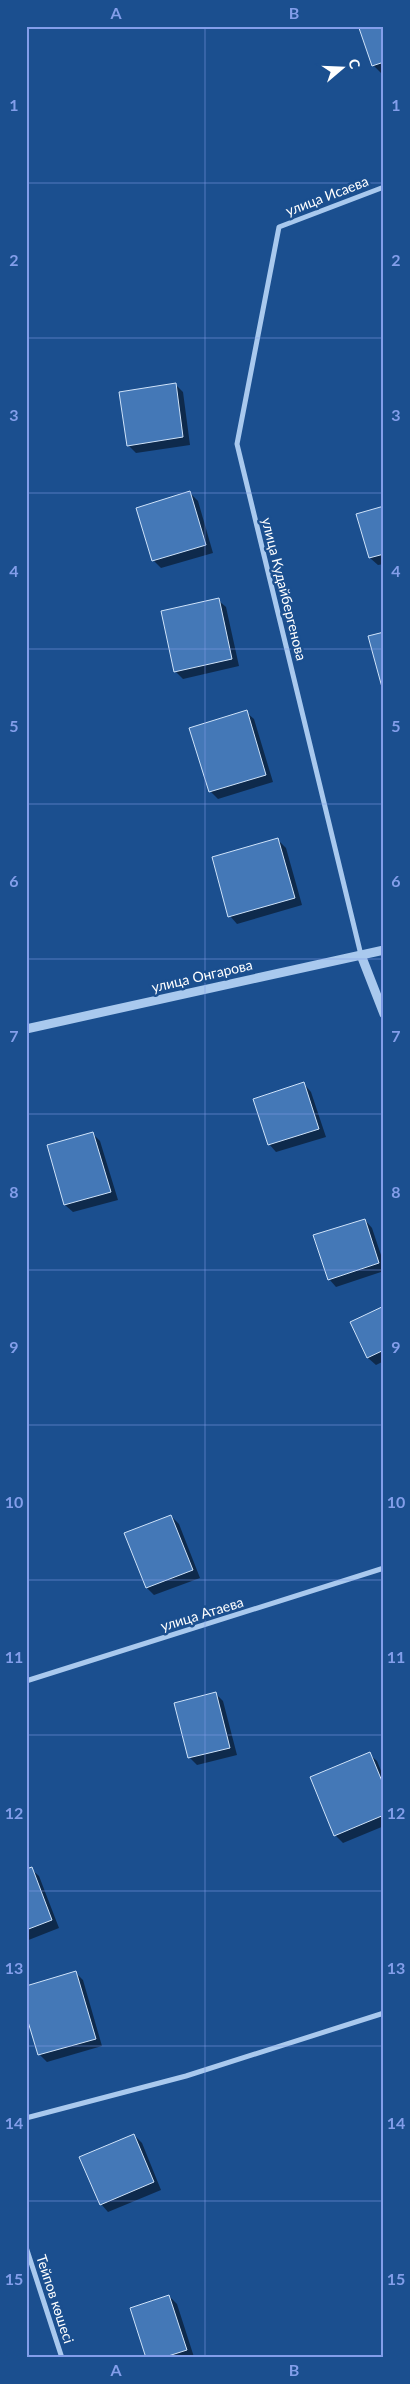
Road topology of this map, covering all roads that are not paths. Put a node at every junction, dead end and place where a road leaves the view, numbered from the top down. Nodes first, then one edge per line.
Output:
1 (384, 187) edge
2 (279, 226) joint
3 (384, 950) edge
4 (361, 955) junction
5 (384, 1014) edge
6 (26, 1029) edge
7 (384, 1568) edge
8 (26, 1681) edge
9 (384, 2013) edge
10 (26, 2118) edge
11 (26, 2247) edge
12 (62, 2358) edge

1 - 2 street, улица Исаева
2 - 4 street, улица Кудайбергенова
3 - 4 street, улица Онгарова
4 - 5 street
4 - 6 street, улица Онгарова
7 - 8 street, улица Атаева
9 - 10 street
11 - 12 street, Тейпов көшесі

